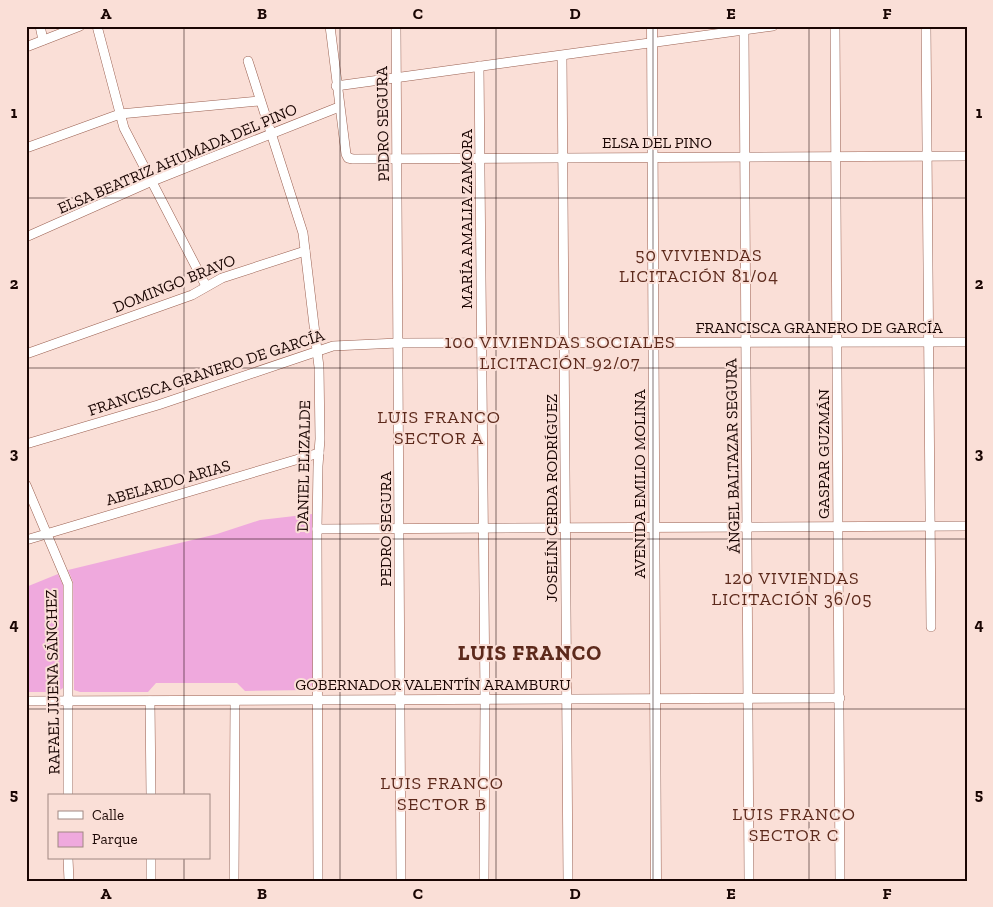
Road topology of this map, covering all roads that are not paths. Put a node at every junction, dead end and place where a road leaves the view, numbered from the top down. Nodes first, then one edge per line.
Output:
1 (40, 26) edge
2 (80, 26) edge
3 (97, 26) edge
4 (330, 26) edge
5 (396, 26) edge
6 (652, 26) edge
7 (836, 26) edge
8 (926, 26) edge
9 (769, 27) edge
10 (744, 30) junction
11 (43, 40) junction
12 (652, 44) junction
13 (26, 47) edge
14 (562, 56) junction
15 (248, 62) dead end
16 (479, 66) junction
17 (397, 78) junction
18 (336, 86) junction
19 (259, 101) junction
20 (339, 107) junction
21 (120, 114) junction
22 (270, 134) junction
23 (26, 148) edge
24 (838, 156) junction
25 (928, 156) junction
26 (967, 156) edge
27 (653, 157) junction
28 (745, 157) junction
29 (398, 158) junction
30 (481, 158) junction
31 (564, 158) junction
32 (150, 182) junction
33 (26, 237) edge
34 (305, 251) junction
35 (206, 286) junction
36 (566, 342) junction
37 (654, 342) junction
38 (746, 342) junction
39 (838, 342) junction
40 (929, 342) junction
41 (967, 342) edge
42 (398, 343) junction
43 (481, 343) junction
44 (316, 350) junction
45 (26, 354) edge
46 (26, 444) edge
47 (319, 453) junction
48 (26, 485) edge
49 (931, 526) junction
50 (967, 526) edge
51 (748, 527) junction
52 (838, 527) junction
53 (482, 528) junction
54 (566, 528) junction
55 (654, 528) junction
56 (317, 529) junction
57 (400, 529) junction
58 (46, 533) junction
59 (26, 540) edge
60 (931, 627) dead end
61 (566, 698) junction
62 (656, 698) junction
63 (748, 698) junction
64 (840, 698) junction
65 (485, 699) junction
66 (68, 700) junction
67 (235, 700) junction
68 (318, 700) junction
69 (400, 700) junction
70 (26, 701) edge
71 (150, 701) junction
72 (68, 794) edge
73 (151, 794) edge
74 (68, 860) edge
75 (151, 860) edge
76 (68, 881) edge
77 (152, 881) edge
78 (234, 881) edge
79 (318, 881) edge
80 (401, 881) edge
81 (484, 881) edge
82 (568, 881) edge
83 (656, 881) edge
84 (749, 881) edge
85 (840, 881) edge

1 - 11 street
2 - 11 street
3 - 21 street
4 - 18 street
5 - 17 street, PEDRO SEGURA
6 - 12 street, AVENIDA EMILIO MOLINA
7 - 24 street, GASPAR GUZMÁN
8 - 25 street
9 - 10 street
10 - 12 street
10 - 28 street, ÁNGEL BALTAZAR SEGURA
11 - 13 street
12 - 14 street
12 - 27 street, AVENIDA EMILIO MOLINA
14 - 16 street
14 - 31 street, JOSELÍN CERDA RODRÍGUEZ
15 - 19 street, DANIEL ELIZALDE
16 - 17 street
16 - 30 street, MARÍA AMALIA ZAMORA
17 - 18 street
17 - 29 street, PEDRO SEGURA
18 - 20 street
19 - 21 street
19 - 22 street, DANIEL ELIZALDE
20 - 22 street, ELSA BEATRIZ AHUMADA DEL PINO
20 - 29 street, ELSA DEL PINO
21 - 23 street
21 - 32 street
22 - 32 street, ELSA BEATRIZ AHUMADA DEL PINO
22 - 34 street, DANIEL ELIZALDE
24 - 25 street, ELSA DEL PINO
24 - 28 street, ELSA DEL PINO
24 - 39 street, GASPAR GUZMÁN
25 - 26 street, ELSA DEL PINO
25 - 40 street
27 - 28 street, ELSA DEL PINO
27 - 31 street, ELSA DEL PINO
27 - 37 street, AVENIDA EMILIO MOLINA
28 - 38 street, ÁNGEL BALTAZAR SEGURA
29 - 30 street, ELSA DEL PINO
29 - 42 street, PEDRO SEGURA
30 - 31 street, ELSA DEL PINO
30 - 43 street, MARÍA AMALIA ZAMORA
31 - 36 street, JOSELÍN CERDA RODRÍGUEZ
32 - 33 street, ELSA BEATRIZ AHUMADA DEL PINO
32 - 35 street
34 - 35 street, DOMINGO BRAVO
34 - 44 street, DANIEL ELIZALDE
35 - 45 street, DOMINGO BRAVO
36 - 37 street, FRANCISCA GRANERO DE GARCÍA
36 - 43 street, FRANCISCA GRANERO DE GARCÍA
36 - 54 street, JOSELÍN CERDA RODRÍGUEZ
37 - 38 street, FRANCISCA GRANERO DE GARCÍA
37 - 55 street, AVENIDA EMILIO MOLINA
38 - 39 street, FRANCISCA GRANERO DE GARCÍA
38 - 51 street, ÁNGEL BALTAZAR SEGURA
39 - 40 street, FRANCISCA GRANERO DE GARCÍA
39 - 52 street, GASPAR GUZMÁN
40 - 41 street, FRANCISCA GRANERO DE GARCÍA
40 - 49 street
42 - 43 street, FRANCISCA GRANERO DE GARCÍA
42 - 44 street, FRANCISCA GRANERO DE GARCÍA
42 - 57 street, PEDRO SEGURA
43 - 53 street, MARÍA AMALIA ZAMORA
44 - 46 street, FRANCISCA GRANERO DE GARCÍA
44 - 47 street, DANIEL ELIZALDE
47 - 56 street, DANIEL ELIZALDE
47 - 58 street, ABELARDO ARIAS
48 - 58 street, RAFAEL JIJENA SÁNCHEZ
49 - 50 street
49 - 52 street
49 - 60 street
51 - 52 street
51 - 55 street
51 - 63 street, ÁNGEL BALTAZAR SEGURA
52 - 64 street, GASPAR GUZMÁN
53 - 54 street
53 - 57 street
53 - 65 street, MARÍA AMALIA ZAMORA
54 - 55 street
54 - 61 street, JOSELÍN CERDA RODRÍGUEZ
55 - 62 street, AVENIDA EMILIO MOLINA
56 - 57 street
56 - 68 street, DANIEL ELIZALDE
57 - 69 street, PEDRO SEGURA
58 - 59 street, ABELARDO ARIAS
58 - 66 street, RAFAEL JIJENA SÁNCHEZ
61 - 62 street, GOBERNADOR VALENTÍN ARAMBURU
61 - 65 street, GOBERNADOR VALENTÍN ARAMBURU
61 - 82 street, JOSELÍN CERDA RODRÍGUEZ
62 - 63 street, GOBERNADOR VALENTÍN ARAMBURU
62 - 83 street, AVENIDA EMILIO MOLINA
63 - 64 street, GOBERNADOR VALENTÍN ARAMBURU
63 - 84 street, ÁNGEL BALTAZAR SEGURA
64 - 85 street, GASPAR GUZMÁN
65 - 69 street, GOBERNADOR VALENTÍN ARAMBURU
65 - 81 street, MARÍA AMALIA ZAMORA
66 - 70 street, GOBERNADOR VALENTÍN ARAMBURU
66 - 71 street, GOBERNADOR VALENTÍN ARAMBURU
66 - 72 street, RAFAEL JIJENA SÁNCHEZ
67 - 68 street, GOBERNADOR VALENTÍN ARAMBURU
67 - 71 street, GOBERNADOR VALENTÍN ARAMBURU
67 - 78 street
68 - 69 street, GOBERNADOR VALENTÍN ARAMBURU
68 - 79 street, DANIEL ELIZALDE
69 - 80 street, PEDRO SEGURA
71 - 73 street
74 - 76 street
75 - 77 street

